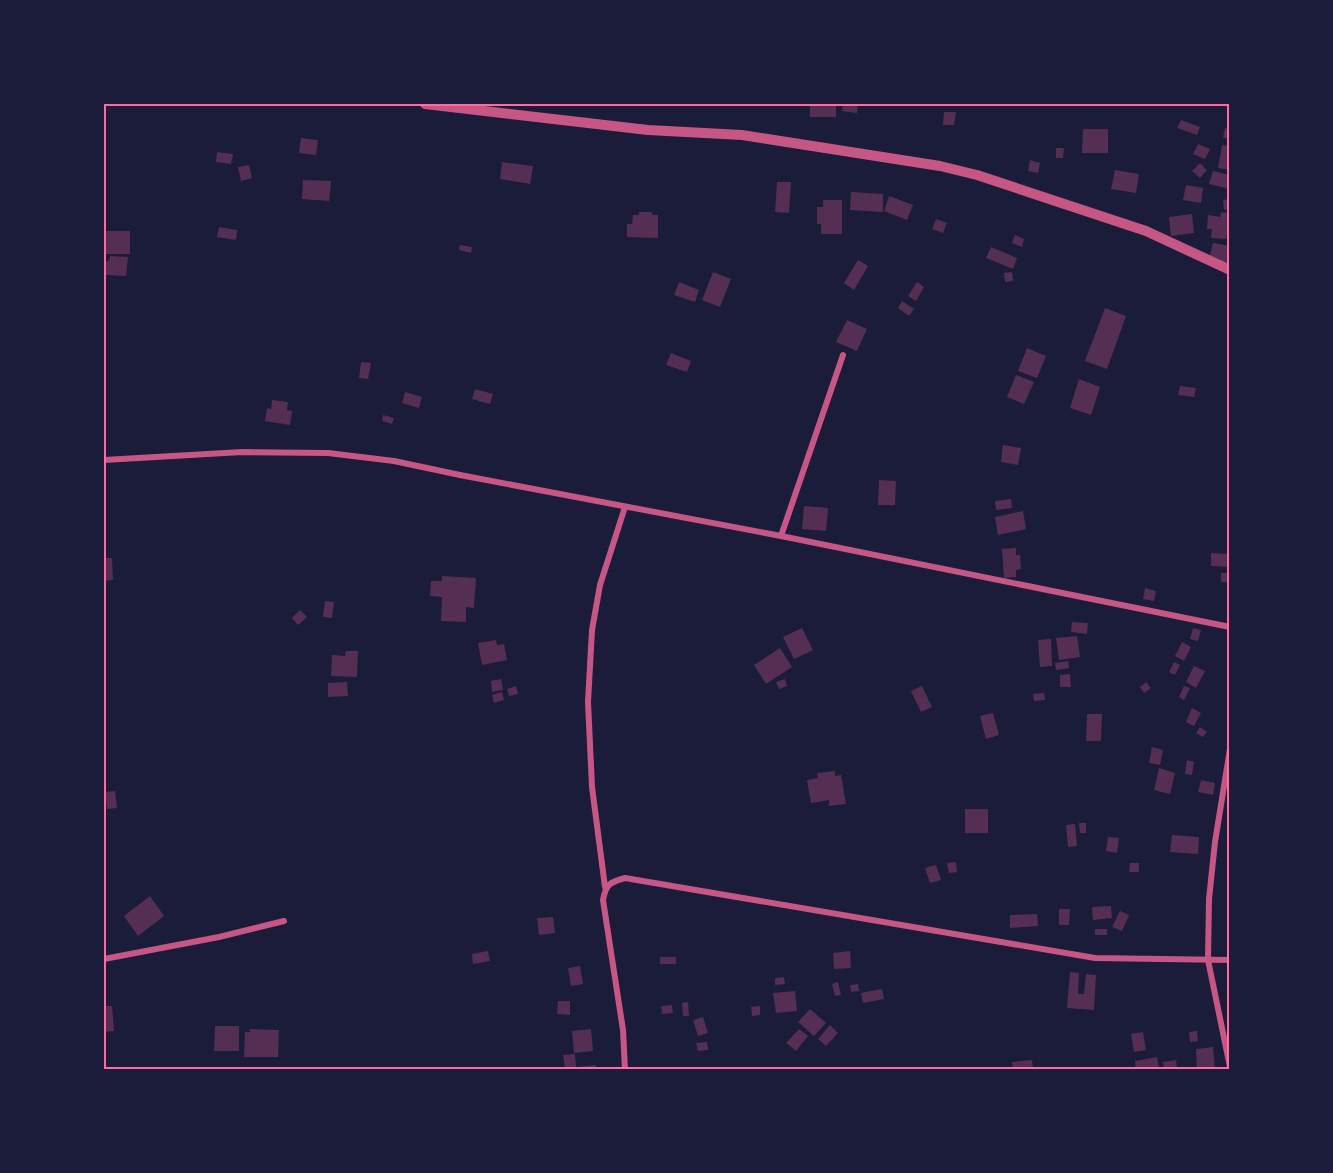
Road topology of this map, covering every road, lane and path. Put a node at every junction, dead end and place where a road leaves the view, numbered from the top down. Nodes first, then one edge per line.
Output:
1 (425, 104) edge
2 (1230, 270) edge
3 (843, 355) dead end
4 (104, 460) edge
5 (625, 507) junction
6 (781, 536) junction
7 (1230, 627) edge
8 (1230, 749) edge
9 (605, 887) junction
10 (284, 921) dead end
11 (104, 959) edge
12 (1208, 960) junction
13 (1230, 960) edge
14 (1230, 1067) edge
15 (625, 1070) edge

1 - 2 street
3 - 6 street
4 - 5 street
5 - 6 street
5 - 9 street
6 - 7 street
8 - 12 street
9 - 12 street
9 - 15 street
10 - 11 street
12 - 13 street
12 - 14 street

